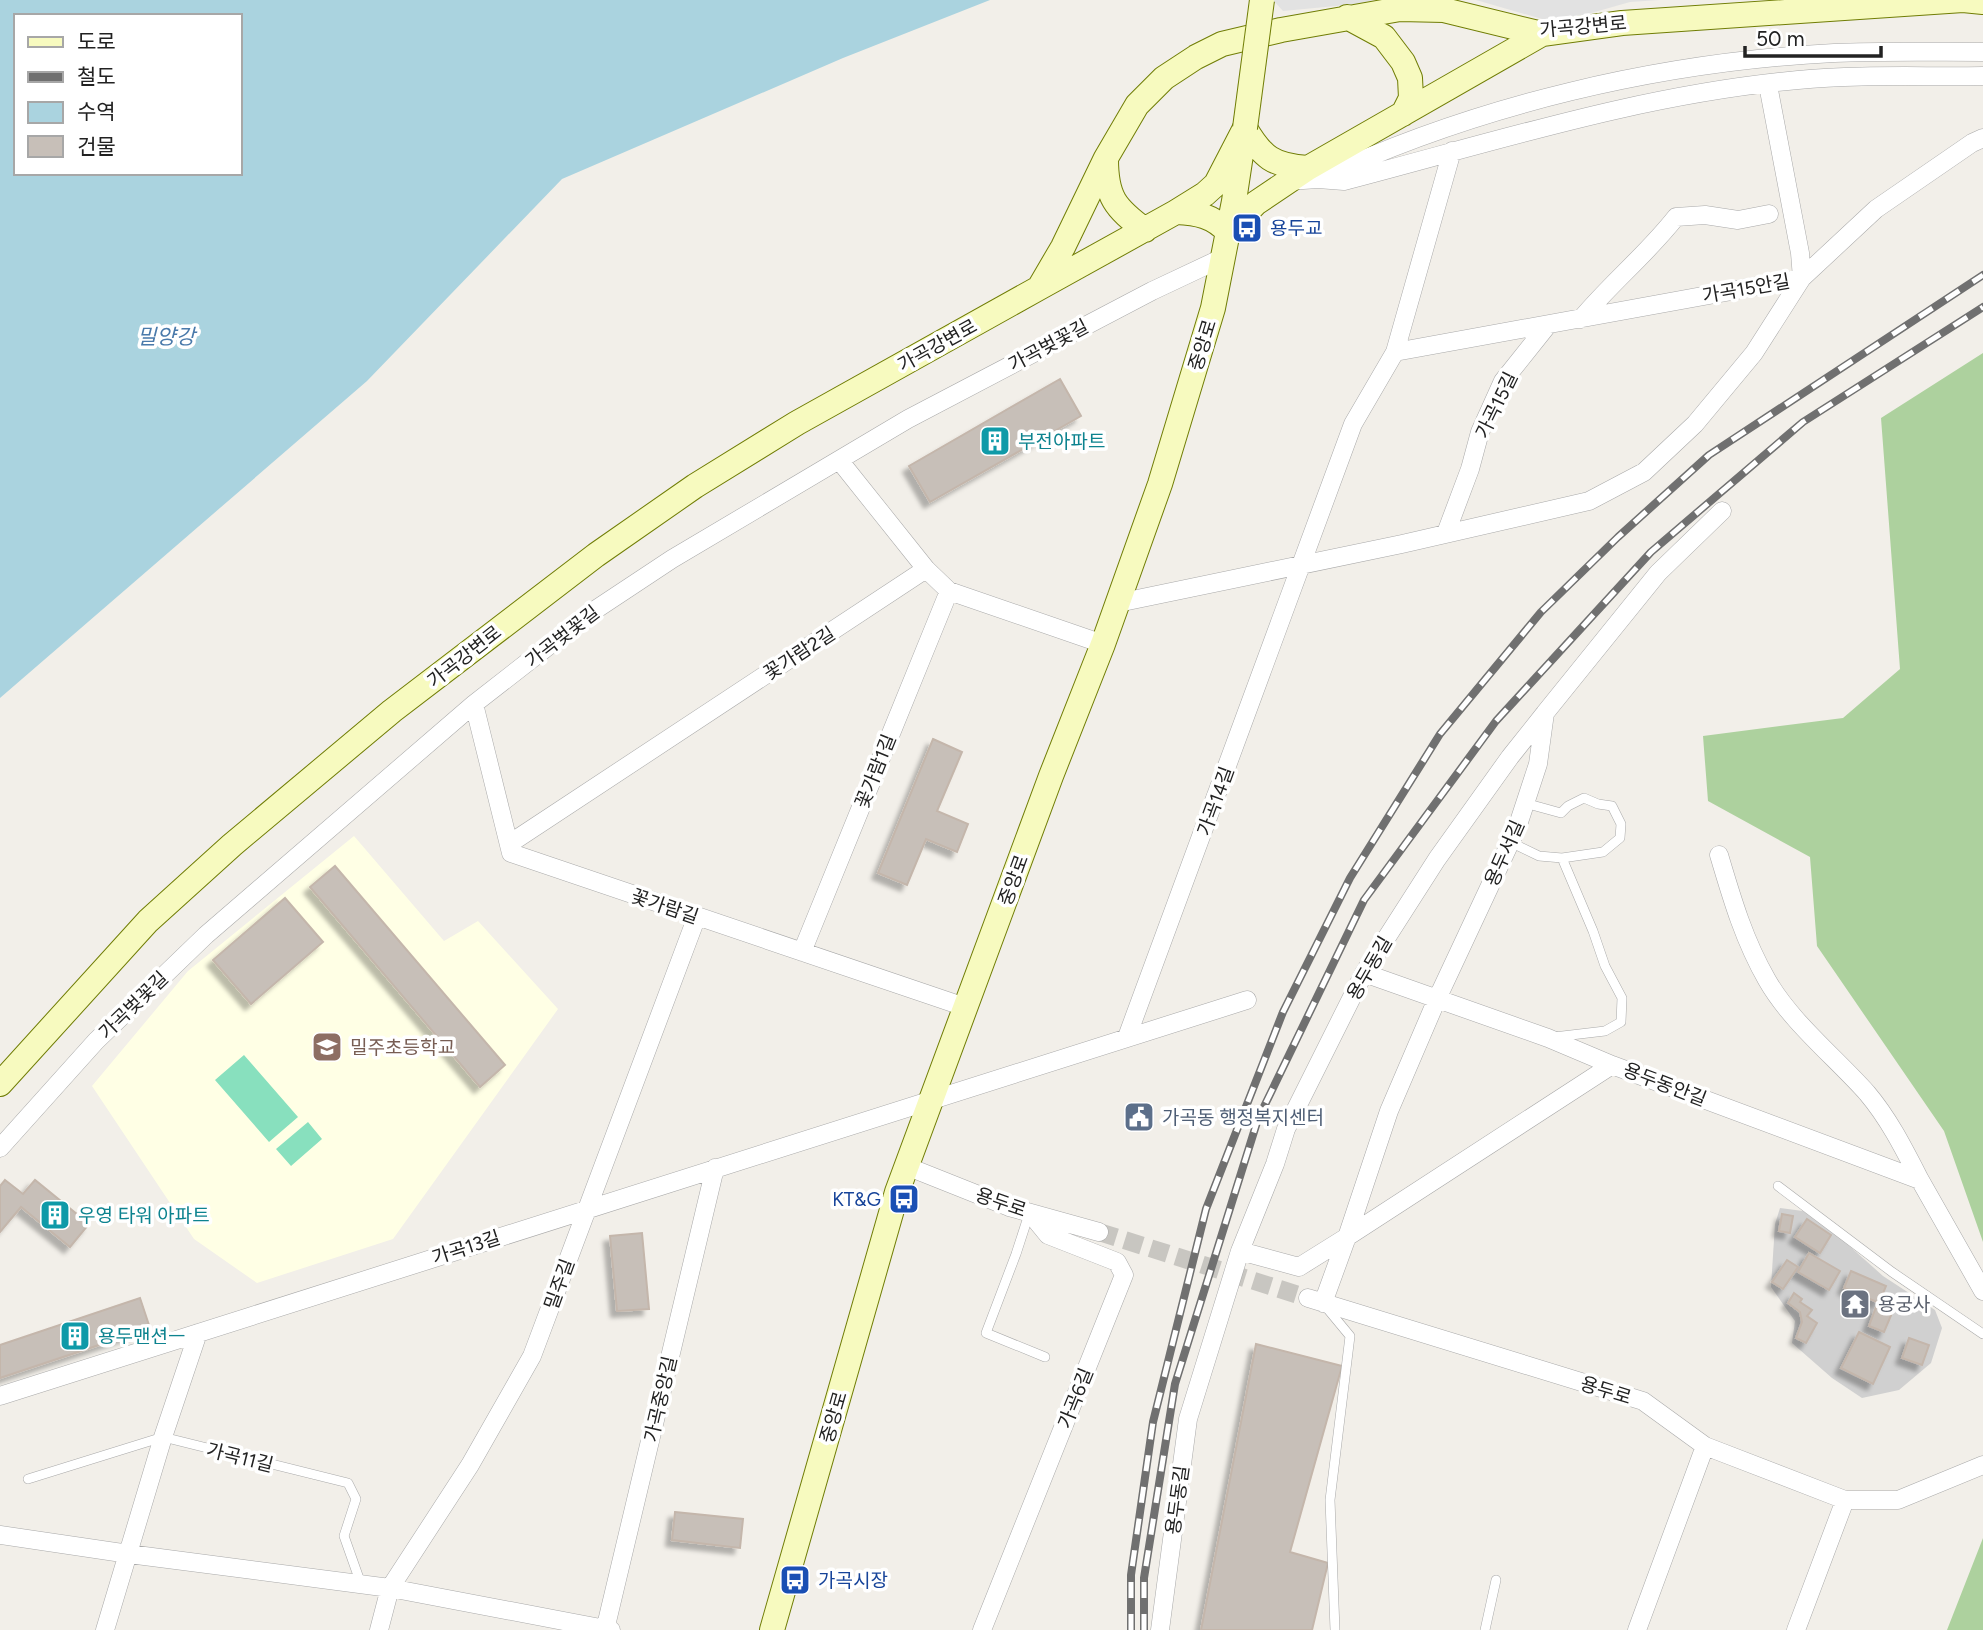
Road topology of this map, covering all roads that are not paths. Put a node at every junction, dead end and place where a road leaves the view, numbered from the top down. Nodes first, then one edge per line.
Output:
1 (1262, 0) edge
2 (1983, 2) edge
3 (1347, 17) junction
4 (1542, 34) junction
5 (1983, 52) edge
6 (1983, 76) edge
7 (1768, 85) junction
8 (1403, 114) junction
9 (1245, 128) junction
10 (1983, 138) edge
11 (1452, 151) junction
12 (1106, 158) junction
13 (1313, 173) junction
14 (1176, 212) junction
15 (1769, 214) dead end
16 (1145, 230) junction
17 (1228, 232) junction
18 (1222, 258) junction
19 (1801, 278) junction
20 (1039, 288) junction
21 (1581, 319) junction
22 (1547, 326) junction
23 (1395, 352) junction
24 (839, 460) junction
25 (1722, 511) dead end
26 (1446, 533) junction
27 (1303, 564) junction
28 (926, 569) junction
29 (949, 591) junction
30 (1118, 603) junction
31 (1103, 644) junction
32 (474, 704) junction
33 (1545, 713) junction
34 (1525, 803) junction
35 (1510, 842) junction
36 (509, 844) junction
37 (1719, 855) dead end
38 (1562, 858) junction
39 (697, 916) junction
40 (802, 952) junction
41 (1364, 973) junction
42 (1437, 999) junction
43 (1247, 1000) dead end
44 (965, 1007) junction
45 (1127, 1037) junction
46 (1548, 1038) junction
47 (1612, 1065) junction
48 (0, 1084) edge
49 (932, 1098) junction
50 (0, 1148) edge
51 (906, 1166) junction
52 (715, 1168) junction
53 (1920, 1180) junction
54 (1778, 1186) dead end
55 (586, 1209) junction
56 (1030, 1213) junction
57 (1099, 1232) tunnel mouth
58 (1348, 1237) junction
59 (1240, 1251) junction
60 (1983, 1291) edge
61 (1316, 1301) junction
62 (198, 1333) junction
63 (1983, 1334) edge
64 (1045, 1357) dead end
65 (0, 1396) edge
66 (163, 1437) junction
67 (1705, 1446) junction
68 (1983, 1465) edge
69 (29, 1479) dead end
70 (1845, 1500) junction
71 (0, 1535) edge
72 (129, 1554) junction
73 (1496, 1580) dead end
74 (362, 1586) junction
75 (390, 1588) junction
76 (608, 1629) edge
77 (105, 1630) edge
78 (379, 1630) edge
79 (772, 1630) edge
80 (982, 1630) edge
81 (1160, 1630) edge
82 (1335, 1630) edge
83 (1485, 1630) edge
84 (1637, 1630) edge
85 (1796, 1630) edge

1 - 9 main road, 중앙로, bridge
2 - 4 main road, 가곡강변로
3 - 4 main road, 가곡강변로
3 - 8 main road
3 - 12 main road, 가곡강변로
4 - 8 main road
5 - 13 street
6 - 7 street
7 - 11 street
7 - 19 street, 가곡15안길
8 - 13 main road
9 - 13 main road
9 - 14 main road
9 - 17 main road, 중앙로
10 - 19 street
11 - 13 street
11 - 23 street
12 - 16 main road
12 - 20 main road, 가곡강변로
13 - 17 main road
14 - 16 main road
14 - 17 main road
15 - 21 street
16 - 20 main road
17 - 18 main road, 중앙로
18 - 24 street, 가곡벚꽃길
18 - 30 main road, 중앙로
19 - 21 street, 가곡15안길
19 - 26 street
20 - 48 main road, 가곡강변로
21 - 22 street, 가곡15안길
22 - 23 street, 가곡15안길
22 - 26 street, 가곡15길
23 - 27 street
24 - 28 street
24 - 32 street, 가곡벚꽃길
25 - 33 street
26 - 27 street
27 - 30 street
27 - 45 street, 가곡14길
28 - 29 street
28 - 36 street, 꽃가람2길
29 - 31 street
29 - 40 street, 꽃가람1길
30 - 31 main road, 중앙로
31 - 44 main road, 중앙로
32 - 36 street
32 - 50 street, 가곡벚꽃길
33 - 34 street, 용두서길
33 - 41 street, 용두동길
34 - 35 street, 용두서길
34 - 38 lane
35 - 38 lane
35 - 42 street, 용두서길
36 - 39 street, 꽃가람길
37 - 53 street
38 - 46 lane
39 - 40 street, 꽃가람길
39 - 55 street, 밀주길
40 - 44 street, 꽃가람길
41 - 42 street
41 - 59 street, 용두동길
42 - 46 street
42 - 58 street, 용두서길
43 - 45 street
44 - 49 main road, 중앙로
45 - 49 street
46 - 47 street
47 - 53 street, 용두동안길
47 - 58 street, 용두동안길
49 - 51 main road, 중앙로
49 - 52 street, 가곡13길
51 - 56 street, 용두로
51 - 79 main road, 중앙로
52 - 55 street, 가곡13길
52 - 76 street, 가곡중앙길
53 - 60 street
54 - 63 lane
55 - 62 street, 가곡13길
55 - 75 street, 밀주길
56 - 57 street, 용두로
56 - 64 lane
56 - 80 street, 가곡6길
58 - 59 street
58 - 61 street
59 - 81 street, 용두동길
61 - 67 street, 용두로
61 - 82 lane
62 - 65 street, 가곡13길
62 - 66 street
66 - 69 lane
66 - 72 street
66 - 74 lane, 가곡11길
67 - 70 street, 용두로
67 - 84 street
68 - 70 street
70 - 85 street
71 - 72 street
72 - 74 street
72 - 77 street
73 - 83 lane
74 - 75 street
75 - 76 street
75 - 78 street, 밀주길

